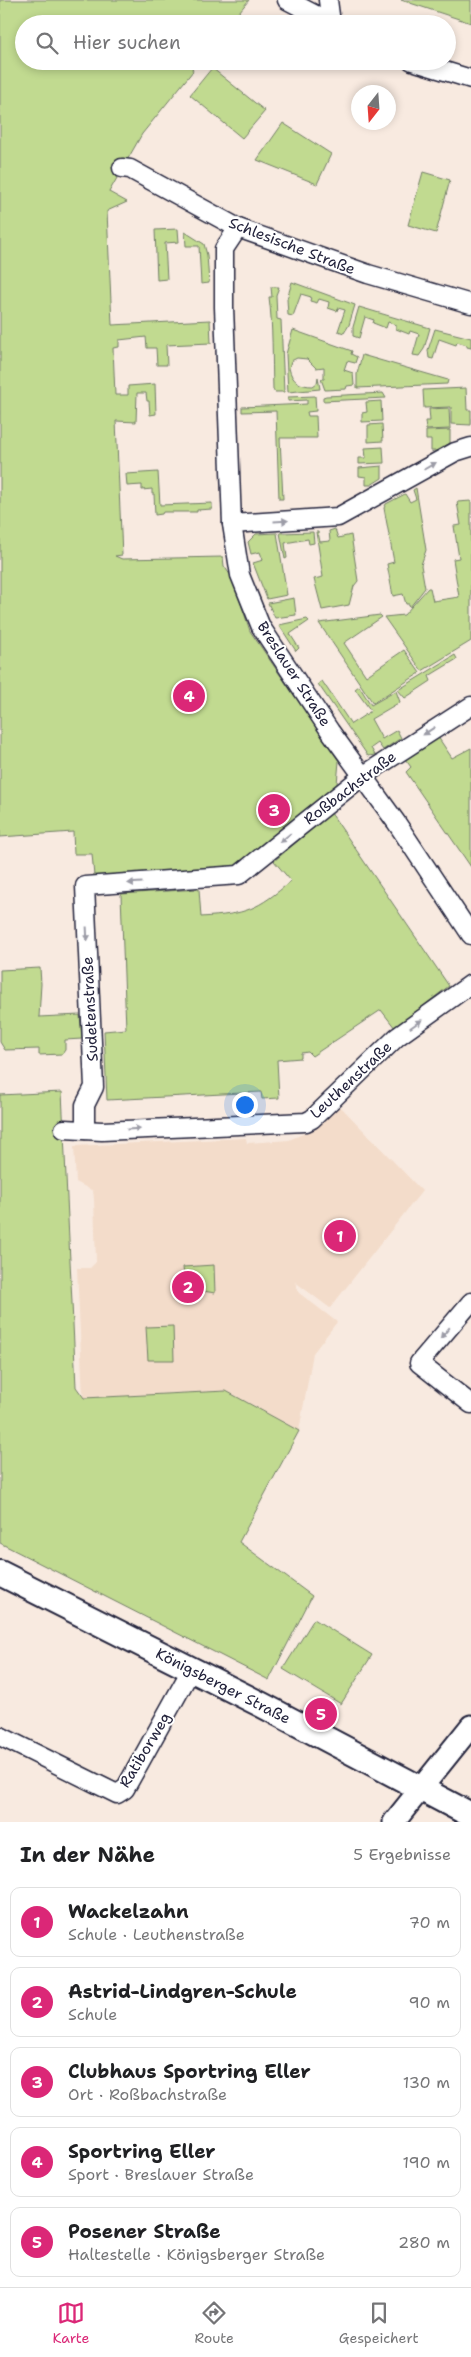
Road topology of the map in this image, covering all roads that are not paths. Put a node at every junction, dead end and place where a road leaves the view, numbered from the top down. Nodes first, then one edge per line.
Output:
1 (288, 0) edge
2 (328, 0) edge
3 (317, 15) edge
4 (331, 15) edge
5 (440, 70) edge
6 (471, 80) edge
7 (122, 168) dead end
8 (238, 228) junction
9 (471, 304) edge
10 (471, 447) edge
11 (232, 524) junction
12 (471, 706) edge
13 (364, 775) junction
14 (85, 886) joint
15 (471, 935) edge
16 (471, 984) edge
17 (64, 1129) dead end
18 (85, 1130) junction
19 (471, 1302) edge
20 (471, 1404) edge
21 (0, 1573) edge
22 (191, 1670) junction
23 (471, 1726) edge
24 (0, 1736) edge
25 (421, 1789) junction
26 (471, 1815) edge
27 (394, 1822) edge

1 - 3 street
2 - 4 street
5 - 6 street
7 - 8 street, Schlesische Straße
8 - 9 street, Schlesische Straße
8 - 11 street, Breslauer Straße
11 -> 10 street
11 - 13 street, Breslauer Straße
12 -> 13 street, Roßbachstraße
13 -> 14 street, Roßbachstraße
13 - 15 street, Breslauer Straße
14 -> 18 street, Sudetenstraße
18 -> 16 street, Leuthenstraße
17 - 18 street, Leuthenstraße
19 -> 20 street
21 - 22 main road, Königsberger Straße
22 - 24 street, Ratiborweg
22 - 25 main road, Königsberger Straße
23 - 25 street
25 - 26 main road, Königsberger Straße
25 - 27 street

